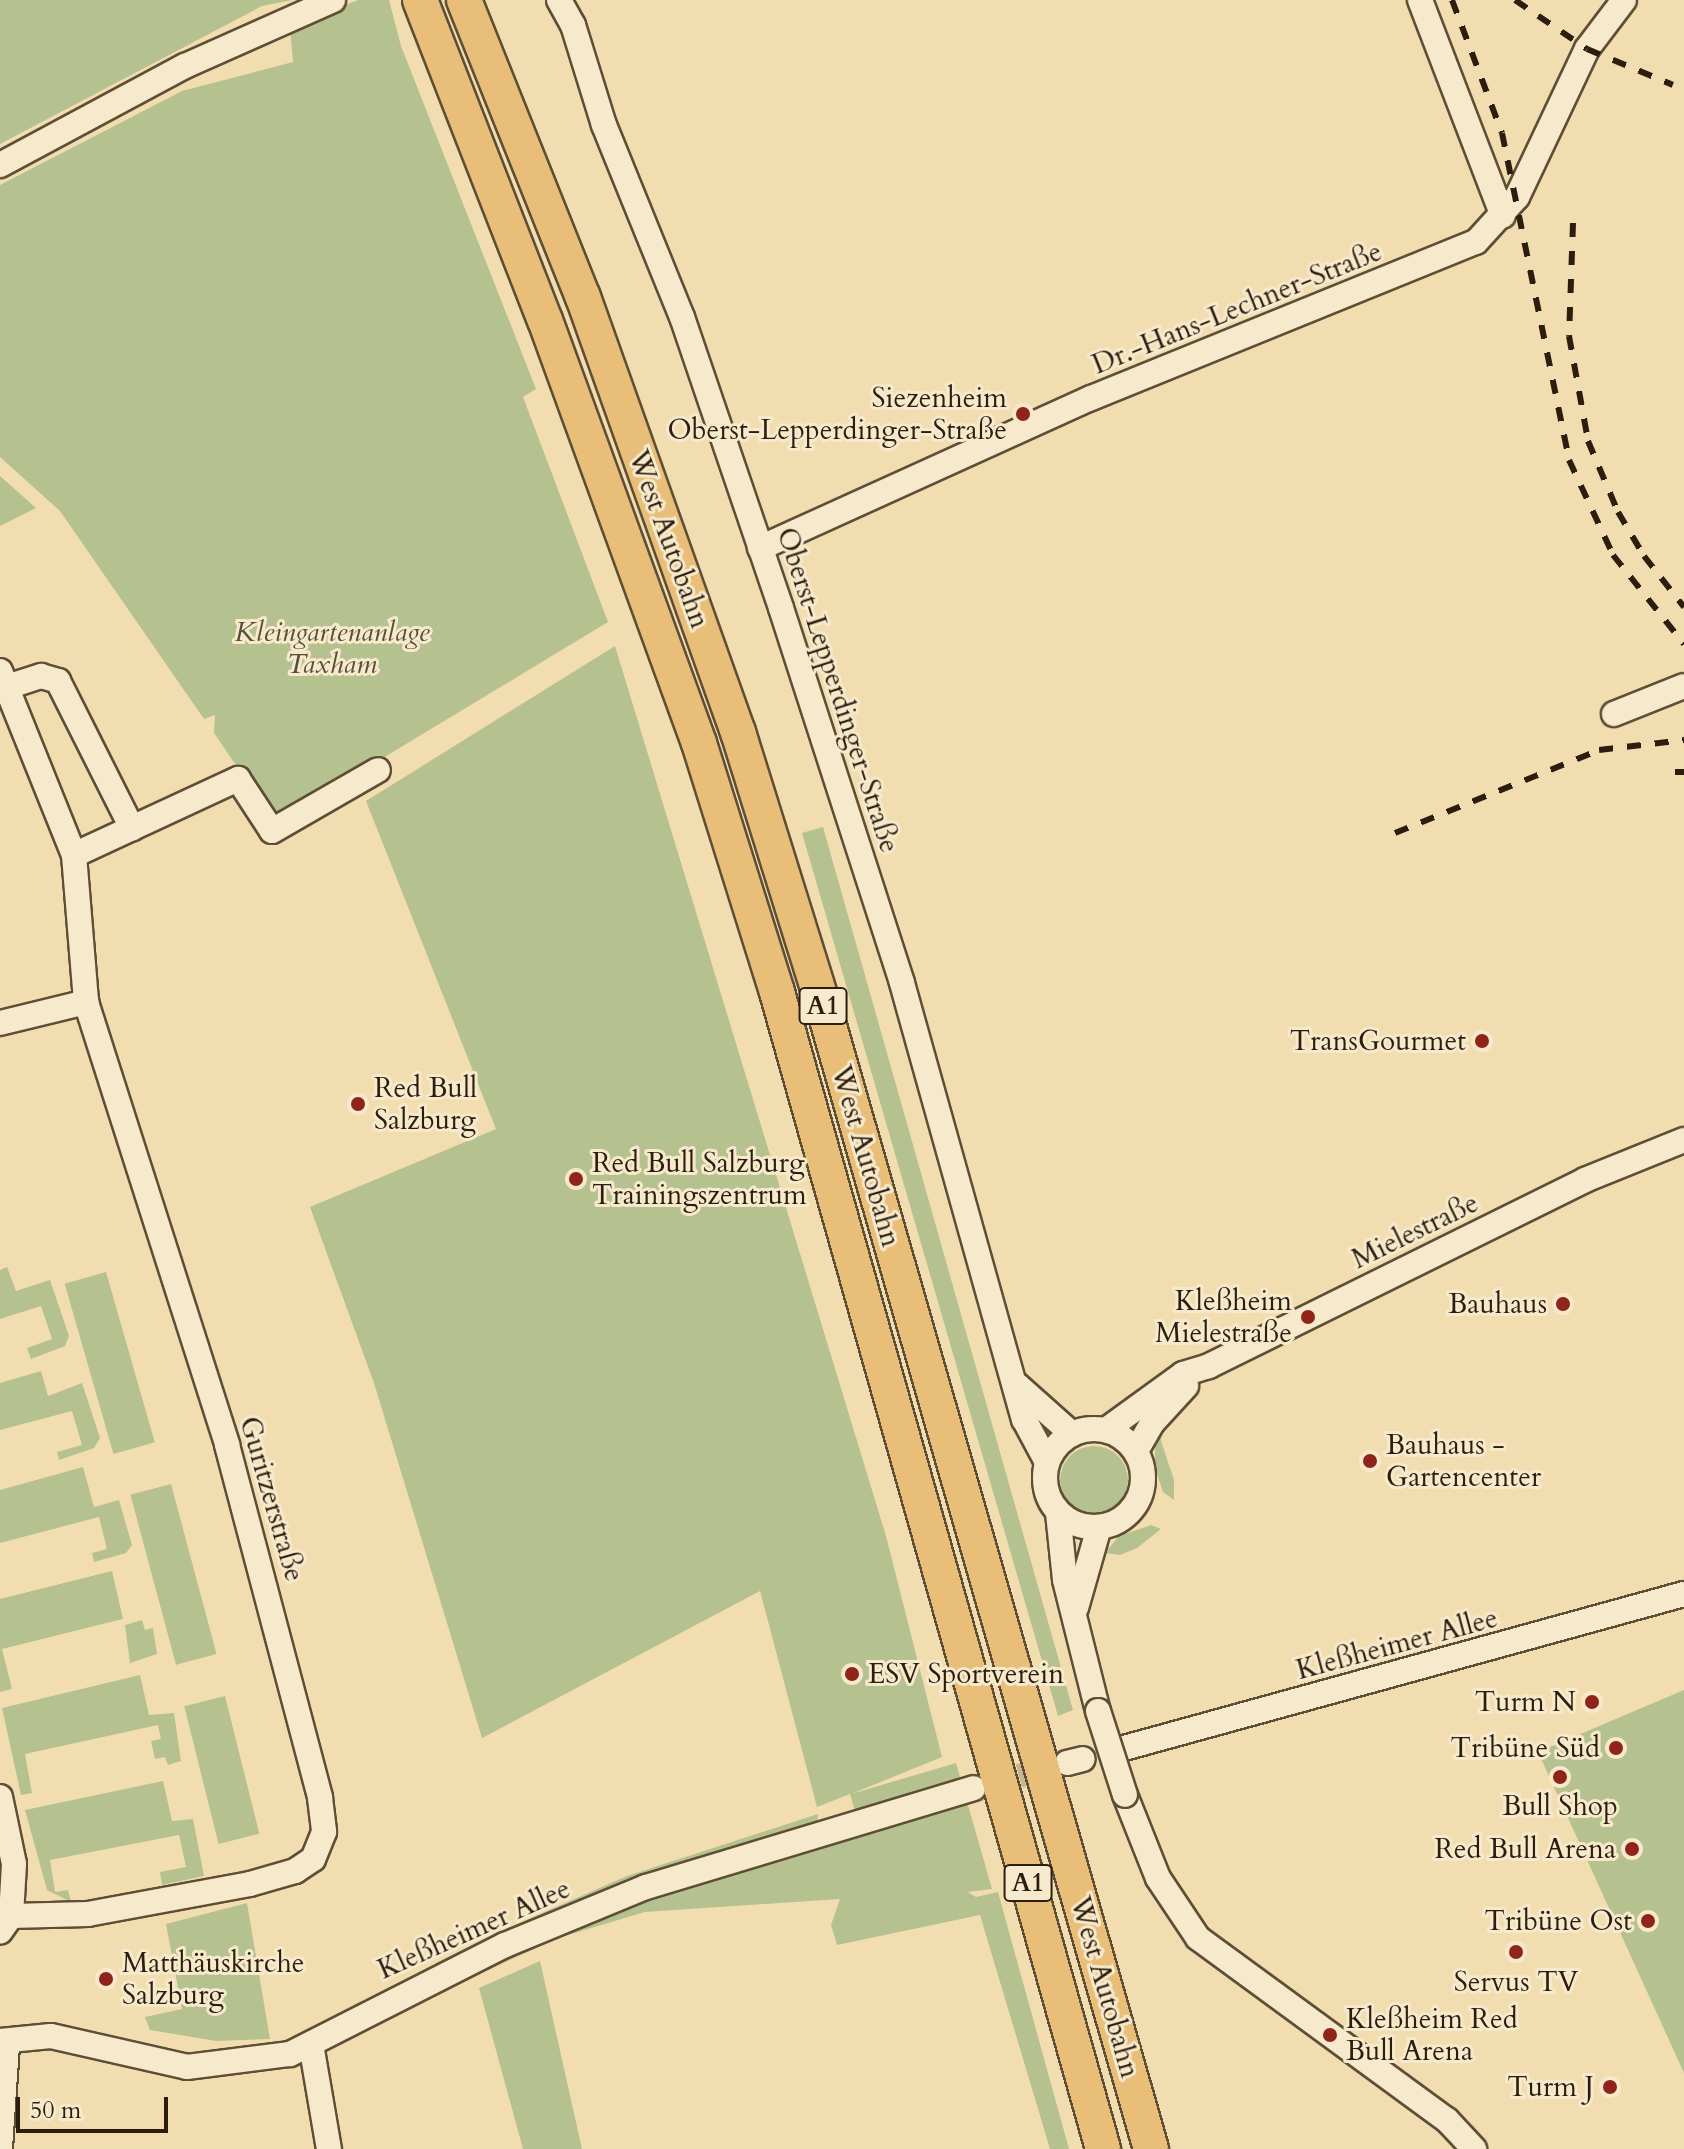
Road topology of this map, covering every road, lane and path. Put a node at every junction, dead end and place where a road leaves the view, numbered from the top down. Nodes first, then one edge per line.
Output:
1 (333, 0) edge
2 (420, 0) edge
3 (464, 0) edge
4 (559, 0) edge
5 (573, 0) edge
6 (1420, 0) edge
7 (1624, 0) edge
8 (573, 25) junction
9 (0, 165) edge
10 (1503, 216) junction
11 (760, 548) junction
12 (4, 679) edge
13 (1684, 686) edge
14 (1614, 714) dead end
15 (378, 770) dead end
16 (132, 828) junction
17 (74, 855) junction
18 (86, 1002) junction
19 (0, 1023) edge
20 (1684, 1129) edge
21 (1684, 1140) edge
22 (1684, 1148) edge
23 (1649, 1153) junction
24 (1209, 1366) junction
25 (1017, 1384) junction
26 (1106, 1430) junction
27 (1072, 1434) junction
28 (1136, 1451) junction
29 (1047, 1462) junction
30 (1058, 1513) junction
31 (1099, 1527) junction
32 (1684, 1594) edge
33 (1075, 1610) junction
34 (1124, 1748) dead end
35 (973, 1788) tunnel mouth
36 (0, 1797) edge
37 (5, 1924) edge
38 (4, 2042) edge
39 (311, 2044) junction
40 (0, 2148) edge
41 (329, 2149) edge
42 (1103, 2149) edge
43 (1151, 2149) edge
44 (1474, 2149) edge

1 - 9 street
2 - 42 highway, West Autobahn / A1
3 - 43 highway, West Autobahn / A1
4 - 8 street, Oberst-Lepperdinger-Straße
5 - 8 street, Oberst-Lepperdinger-Straße
6 - 10 street
7 - 10 street, Dr.-Hans-Lechner-Straße
8 - 11 street, Oberst-Lepperdinger-Straße
10 - 11 street, Dr.-Hans-Lechner-Straße
11 - 25 street, Oberst-Lepperdinger-Straße
12 - 16 street, Guritzerstraße
12 - 17 street, Guritzerstraße
13 - 14 street
15 - 16 street
16 - 17 street
17 - 18 street, Guritzerstraße
18 - 19 street
18 - 37 street, Guritzerstraße
20 - 23 street, Mielestraße
21 - 23 street, Mielestraße
22 - 23 street, Mielestraße
23 - 24 street, Mielestraße
24 - 26 street, Mielestraße
24 - 28 street, Mielestraße
25 - 27 street
25 - 29 street, Oberst-Lepperdinger-Straße
26 - 27 street
26 - 28 street
27 - 29 street
28 - 31 street
29 - 30 street, Oberst-Lepperdinger-Straße
30 - 31 street
30 - 33 street, Oberst-Lepperdinger-Straße
31 - 33 street, Oberst-Lepperdinger-Straße
32 - 34 street, Kleßheimer Allee
33 - 44 street, Oberst-Lepperdinger-Straße, bridge
35 - 39 street, Kleßheimer Allee
36 - 37 street
38 - 39 street, Kleßheimer Allee
38 - 40 street
39 - 41 street

